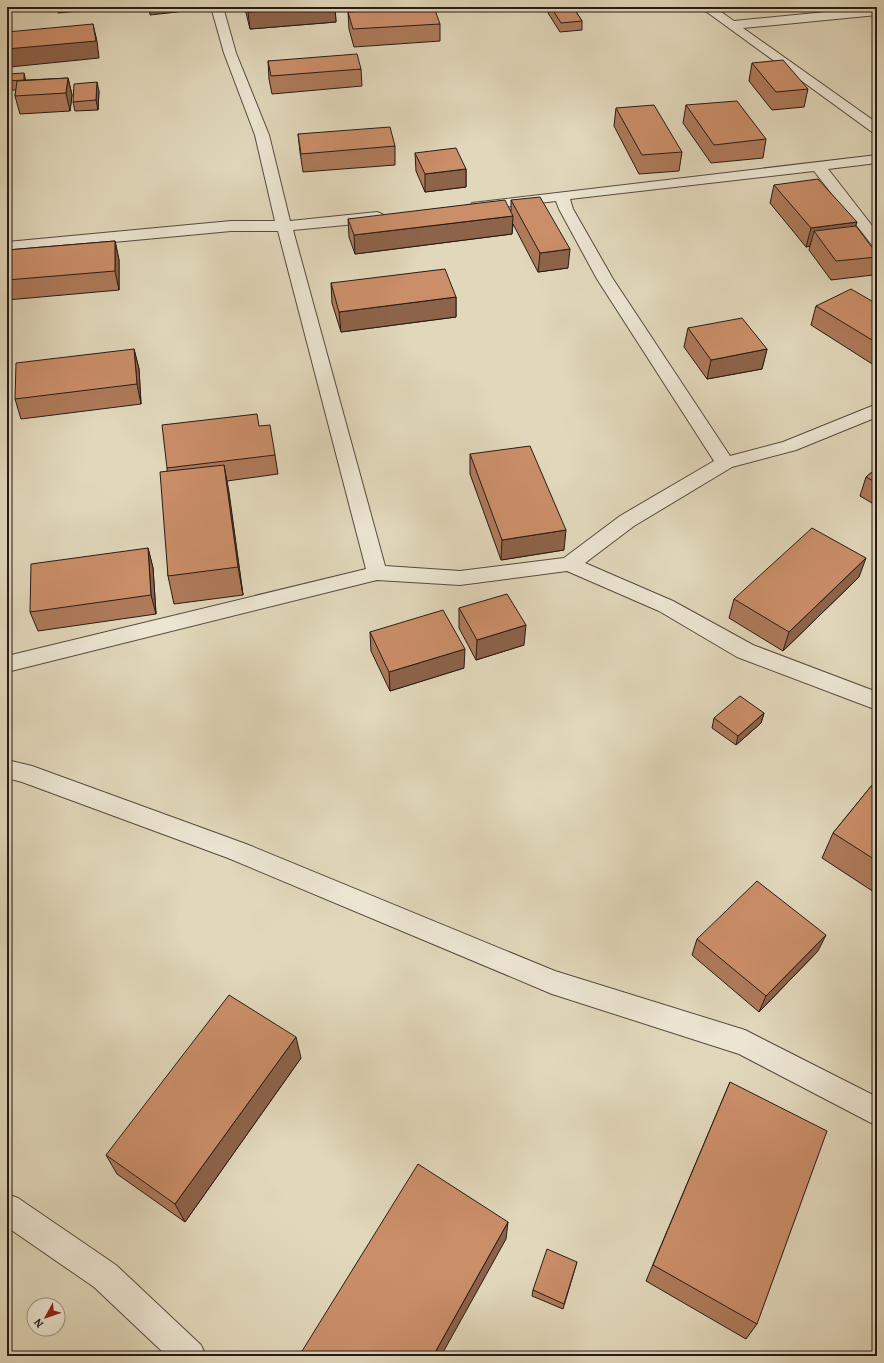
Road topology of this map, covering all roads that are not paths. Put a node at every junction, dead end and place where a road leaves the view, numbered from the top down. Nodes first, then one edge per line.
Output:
1 (217, 7) edge
2 (706, 7) edge
3 (877, 11) edge
4 (731, 25) junction
5 (877, 129) edge
6 (877, 159) edge
7 (818, 166) junction
8 (562, 196) junction
9 (465, 207) edge
10 (388, 216) edge
11 (284, 226) junction
12 (877, 242) edge
13 (7, 247) edge
14 (877, 410) edge
15 (725, 463) junction
16 (569, 564) junction
17 (377, 573) junction
18 (7, 664) edge
19 (877, 701) edge
20 (7, 769) edge
21 (877, 1112) edge
22 (7, 1209) edge
23 (190, 1356) edge

1 - 11 street
2 - 4 street
3 - 4 street
4 - 5 street
6 - 7 street
7 - 8 street
7 - 12 street
8 - 9 street
8 - 15 street
10 - 11 street
11 - 13 street
11 - 17 street
14 - 15 street
15 - 16 street
16 - 17 street
16 - 19 street
17 - 18 street
20 - 21 street
22 - 23 street

